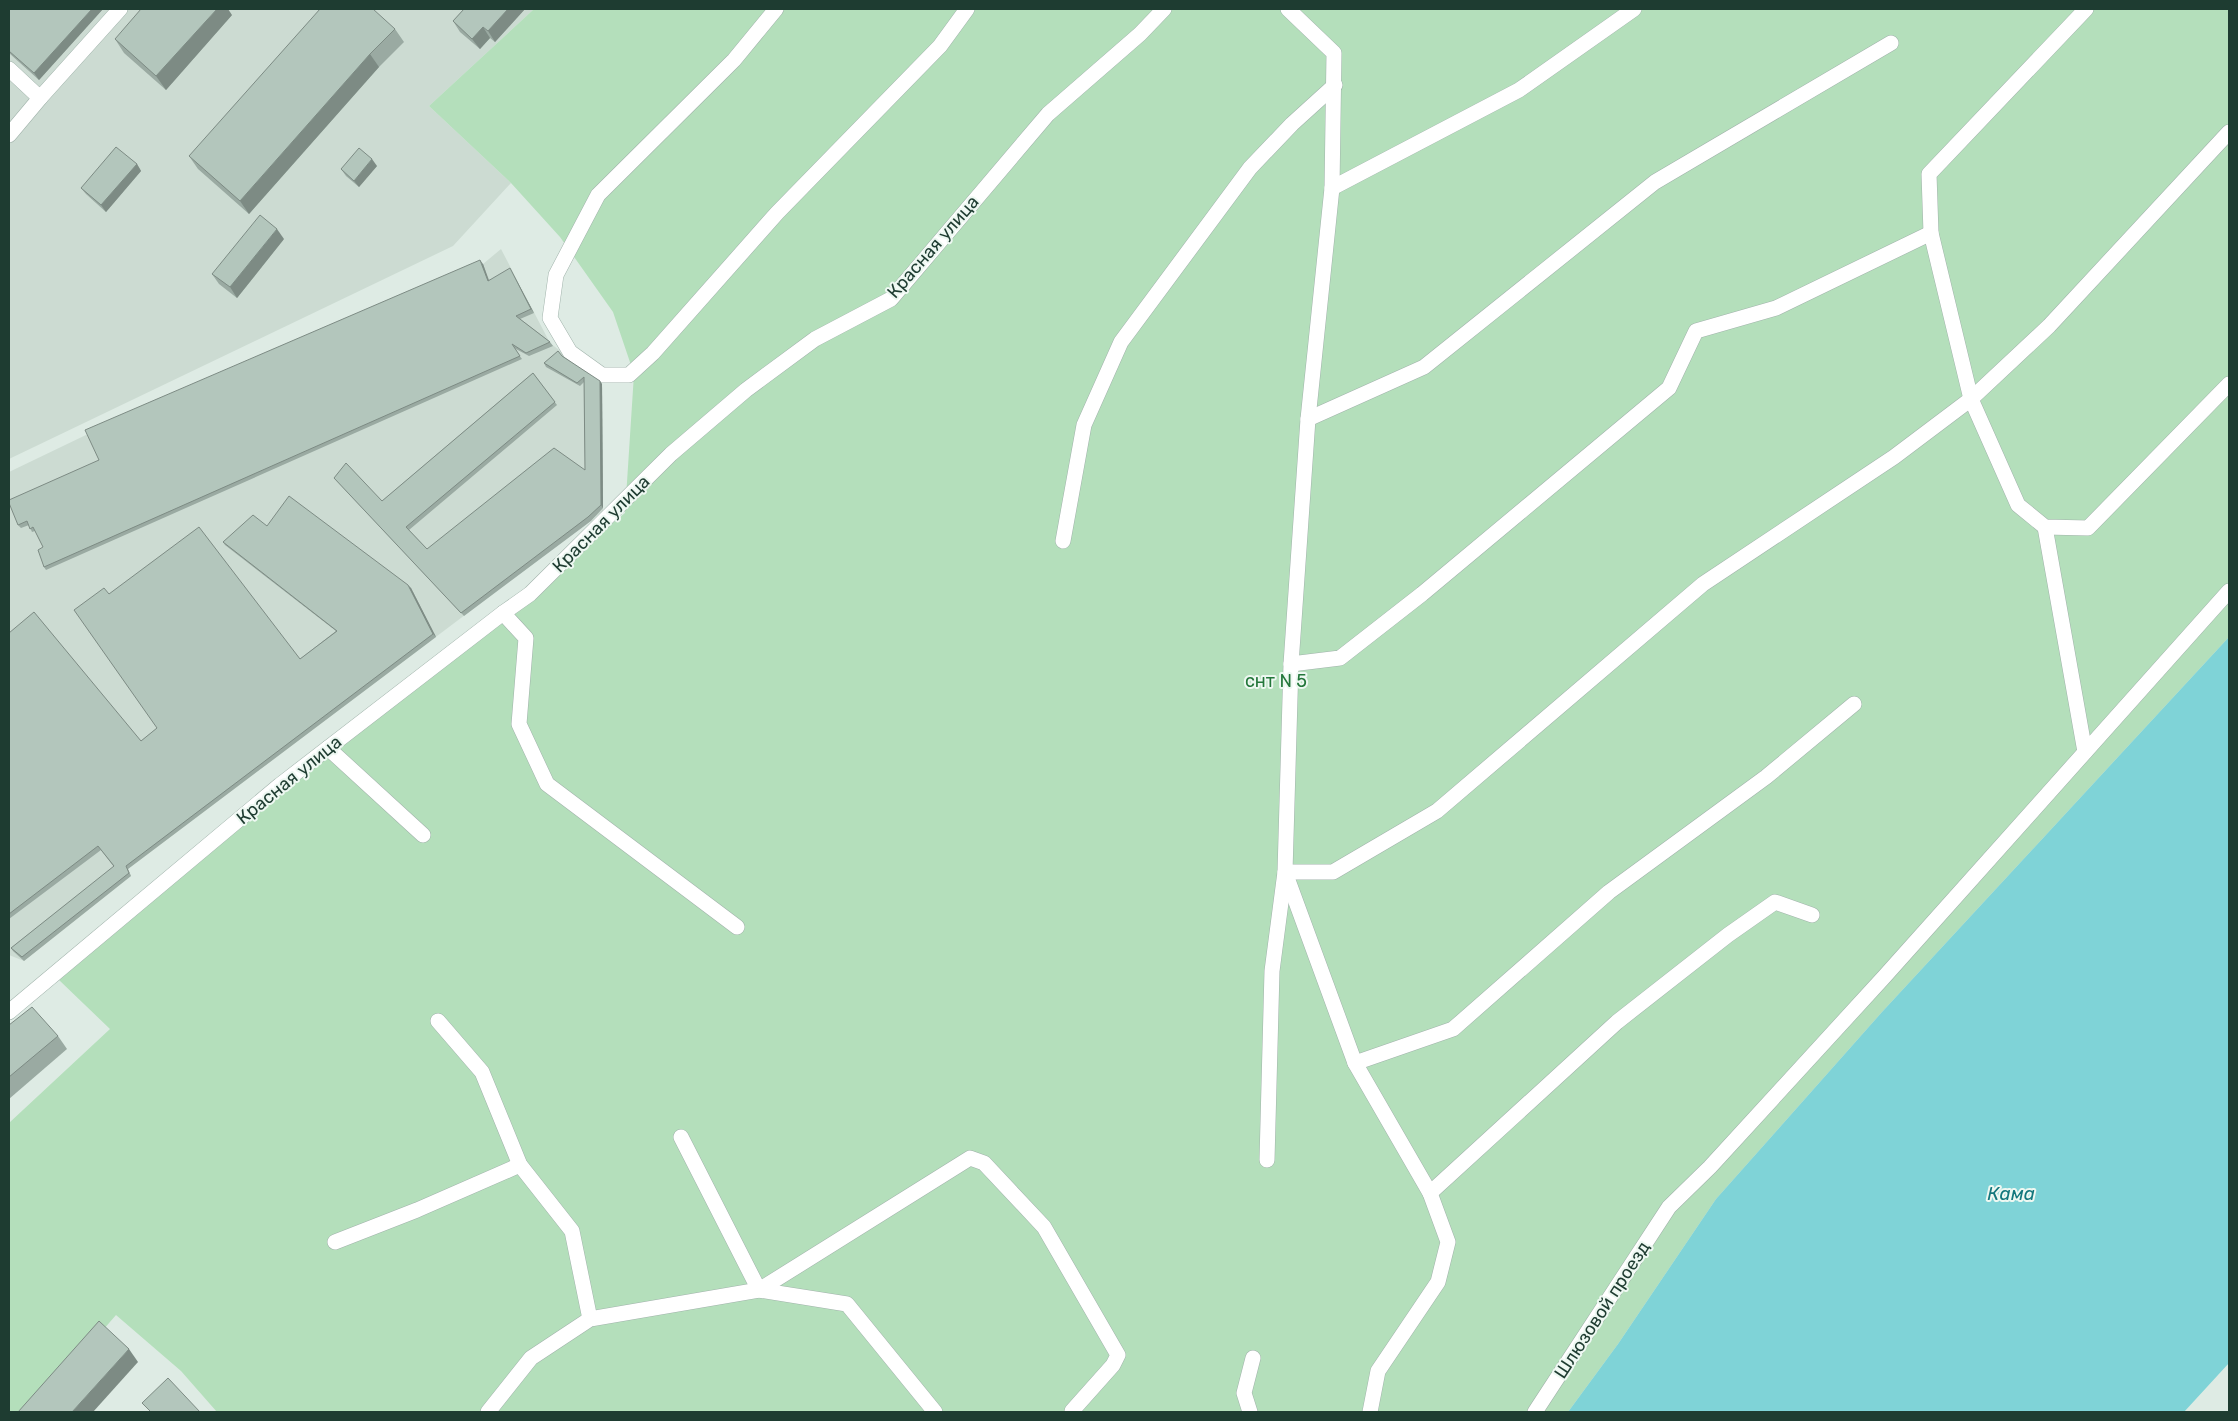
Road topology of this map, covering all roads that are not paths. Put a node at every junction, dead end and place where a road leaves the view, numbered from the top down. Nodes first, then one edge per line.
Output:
1 (120, 9) edge
2 (776, 9) edge
3 (967, 9) edge
4 (1164, 9) edge
5 (1288, 9) edge
6 (1634, 9) edge
7 (2086, 9) edge
8 (1891, 43) dead end
9 (9, 69) edge
10 (1335, 86) junction
11 (40, 98) junction
12 (2229, 132) edge
13 (9, 135) edge
14 (1332, 188) junction
15 (1931, 234) junction
16 (2229, 384) edge
17 (1971, 399) junction
18 (1308, 418) junction
19 (2045, 527) junction
20 (1063, 541) dead end
21 (2229, 590) edge
22 (503, 612) junction
23 (1291, 664) junction
24 (1854, 704) dead end
25 (328, 748) junction
26 (2085, 752) junction
27 (423, 835) dead end
28 (1285, 872) junction
29 (1812, 914) dead end
30 (737, 927) dead end
31 (9, 1012) edge
32 (438, 1021) dead end
33 (1355, 1063) junction
34 (681, 1137) dead end
35 (1267, 1160) dead end
36 (520, 1165) junction
37 (1430, 1193) junction
38 (335, 1242) dead end
39 (759, 1290) junction
40 (590, 1319) junction
41 (1253, 1358) dead end
42 (1072, 1411) dead end
43 (488, 1412) edge
44 (935, 1412) edge
45 (1250, 1412) edge
46 (1370, 1412) edge
47 (1535, 1412) edge

1 - 11 street
2 - 3 street
4 - 22 street, Красная улица
5 - 10 street
6 - 14 street
7 - 15 street
8 - 18 street
9 - 11 street
10 - 14 street
10 - 20 street
11 - 13 street
12 - 17 street
14 - 18 street
15 - 17 street
15 - 23 street
16 - 19 street
17 - 19 street
17 - 28 street
18 - 23 street
19 - 26 street
21 - 26 street, Шлюзовой проезд
22 - 25 street, Красная улица
22 - 30 street
23 - 28 street
24 - 33 street
25 - 27 street
25 - 31 street, Красная улица
26 - 47 street, Шлюзовой проезд
28 - 33 street
28 - 35 street
29 - 37 street
32 - 36 street
33 - 37 street
34 - 39 street
36 - 38 street
36 - 40 street
37 - 46 street
39 - 40 street
39 - 42 street
39 - 44 street
40 - 43 street
41 - 45 street

